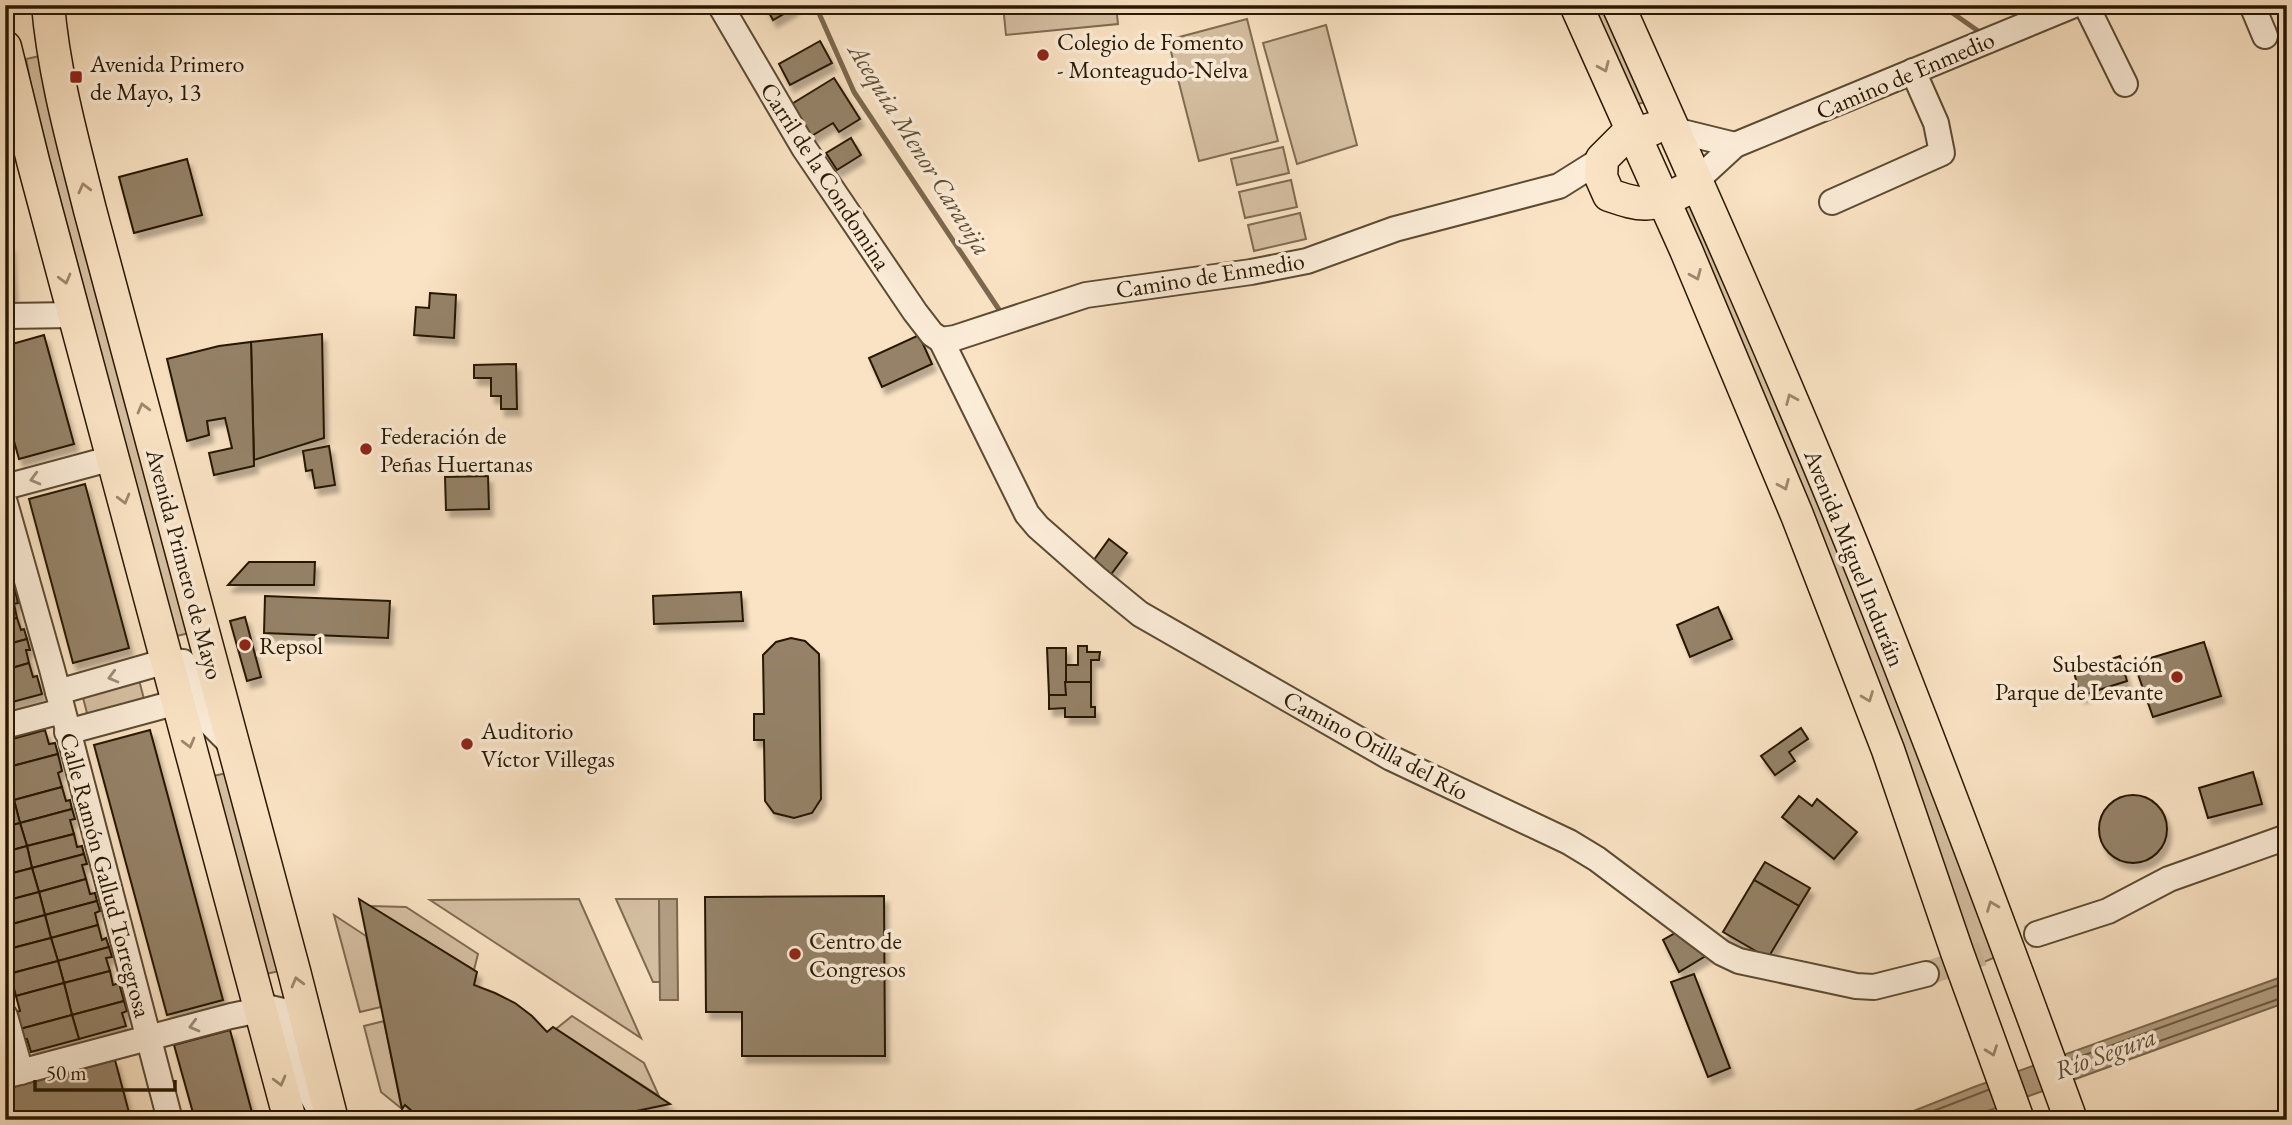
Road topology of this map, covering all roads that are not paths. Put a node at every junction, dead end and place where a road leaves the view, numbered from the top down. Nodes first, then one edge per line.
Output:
1 (48, 5) edge
2 (720, 5) edge
3 (1576, 5) edge
4 (1618, 5) edge
5 (2074, 5) edge
6 (2086, 5) edge
7 (2252, 5) edge
8 (2265, 36) dead end
9 (5, 47) edge
10 (1913, 71) junction
11 (2126, 84) dead end
12 (1674, 130) junction
13 (1633, 133) junction
14 (1735, 145) junction
15 (1602, 159) junction
16 (1697, 180) junction
17 (1559, 186) junction
18 (1609, 195) junction
19 (1664, 201) junction
20 (1832, 202) dead end
21 (75, 315) junction
22 (5, 316) edge
23 (941, 340) junction
24 (113, 458) junction
25 (5, 487) edge
26 (5, 503) edge
27 (201, 626) junction
28 (173, 686) junction
29 (62, 712) junction
30 (5, 726) edge
31 (234, 747) junction
32 (2287, 837) edge
33 (2037, 934) tunnel mouth
34 (1926, 974) tunnel mouth
35 (260, 1009) junction
36 (5, 1016) edge
37 (150, 1038) junction
38 (13, 1074) edge
39 (170, 1120) edge
40 (290, 1120) edge
41 (325, 1120) edge
42 (332, 1120) edge
43 (2018, 1120) edge
44 (2071, 1120) edge

27 -> 1 main road, Avenida Primero de Mayo
2 - 23 street, Carril de la Condomina
3 -> 13 main road, Avenida Miguel Induráin
4 - 12 main road, Avenida Miguel Induráin
5 - 10 street, Camino de Enmedio
6 - 11 street
7 - 8 street
9 -> 21 main road, Avenida Primero de Mayo
10 - 14 street, Camino de Enmedio
10 - 20 street
12 - 13 main road
12 - 14 street
12 - 16 main road, Avenida Miguel Induráin
13 - 15 main road
13 - 19 main road, Avenida Miguel Induráin
14 - 16 street, Camino de Enmedio
15 - 17 street
15 - 18 main road
16 - 19 main road
44 -> 16 main road, Avenida Miguel Induráin
17 - 18 street
17 - 23 street, Camino de Enmedio
18 - 19 main road
19 -> 43 main road, Avenida Miguel Induráin
21 - 22 street
21 - 24 main road, Avenida Primero de Mayo
23 - 34 street, Camino Orilla del Río
24 -> 25 street
24 -> 28 main road, Avenida Primero de Mayo
26 - 29 street, Calle Ramón Gallud Torregrosa
27 - 28 street
27 - 31 main road, Avenida Primero de Mayo
28 -> 29 street
28 - 29 street
28 - 31 street
28 -> 35 main road, Avenida Primero de Mayo
29 - 30 street
29 - 37 street, Calle Ramón Gallud Torregrosa
42 -> 31 main road, Avenida Primero de Mayo
32 - 33 street
35 -> 37 street
35 -> 40 main road, Avenida Primero de Mayo
35 - 41 street
36 - 38 street
37 - 38 street
37 - 39 street, Calle Ramón Gallud Torregrosa

